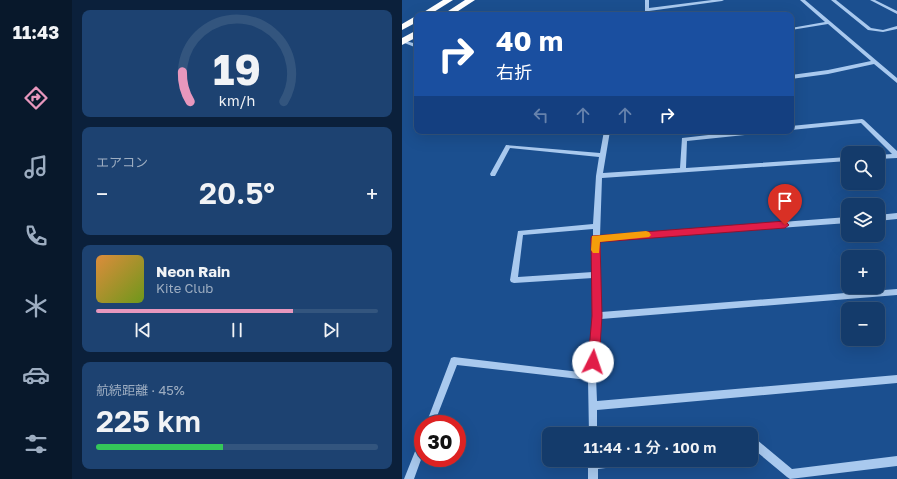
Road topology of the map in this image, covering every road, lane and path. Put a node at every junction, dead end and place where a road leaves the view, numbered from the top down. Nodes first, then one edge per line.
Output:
1 (448, 0) edge
2 (471, 0) edge
3 (647, 0) edge
4 (722, 0) edge
5 (802, 0) edge
6 (833, 0) edge
7 (872, 0) edge
8 (428, 12) edge
9 (451, 12) edge
10 (647, 12) edge
11 (897, 13) edge
12 (414, 21) edge
13 (828, 23) junction
14 (897, 26) edge
15 (402, 28) edge
16 (794, 29) edge
17 (414, 35) edge
18 (403, 42) edge
19 (414, 45) edge
20 (874, 62) junction
21 (794, 77) edge
22 (897, 81) edge
23 (794, 128) edge
24 (606, 134) edge
25 (737, 134) edge
26 (603, 155) junction
27 (897, 156) edge
28 (885, 157) edge
29 (841, 160) edge
30 (683, 171) junction
31 (493, 174) dead end
32 (599, 176) junction
33 (897, 216) edge
34 (885, 217) edge
35 (841, 220) edge
36 (596, 226) junction
37 (596, 238) junction
38 (596, 275) junction
39 (897, 292) edge
40 (597, 316) junction
41 (592, 377) junction
42 (897, 379) edge
43 (593, 406) junction
44 (433, 415) edge
45 (593, 427) edge
46 (758, 446) edge
47 (897, 461) edge
48 (414, 464) edge
49 (593, 467) edge
50 (408, 479) edge
51 (593, 479) edge

1 - 8 highway
2 - 9 highway
3 - 10 street
4 - 10 street
5 - 13 street
6 - 14 street
7 - 11 street
12 - 15 highway
13 - 16 street
13 - 20 street
17 - 18 highway
18 - 19 street
20 - 21 street
20 - 22 street
23 - 27 street
24 - 26 street
25 - 30 street
26 - 31 street
26 - 32 street
27 - 28 street
29 - 30 street
30 - 32 street
32 - 36 street
33 - 34 street
35 - 37 street
36 - 37 street
36 - 38 street
37 - 38 street
38 - 40 street
39 - 40 street
40 - 41 street
41 - 43 street
41 - 44 street
42 - 43 street
43 - 45 street
46 - 47 street
48 - 50 street
49 - 51 street

